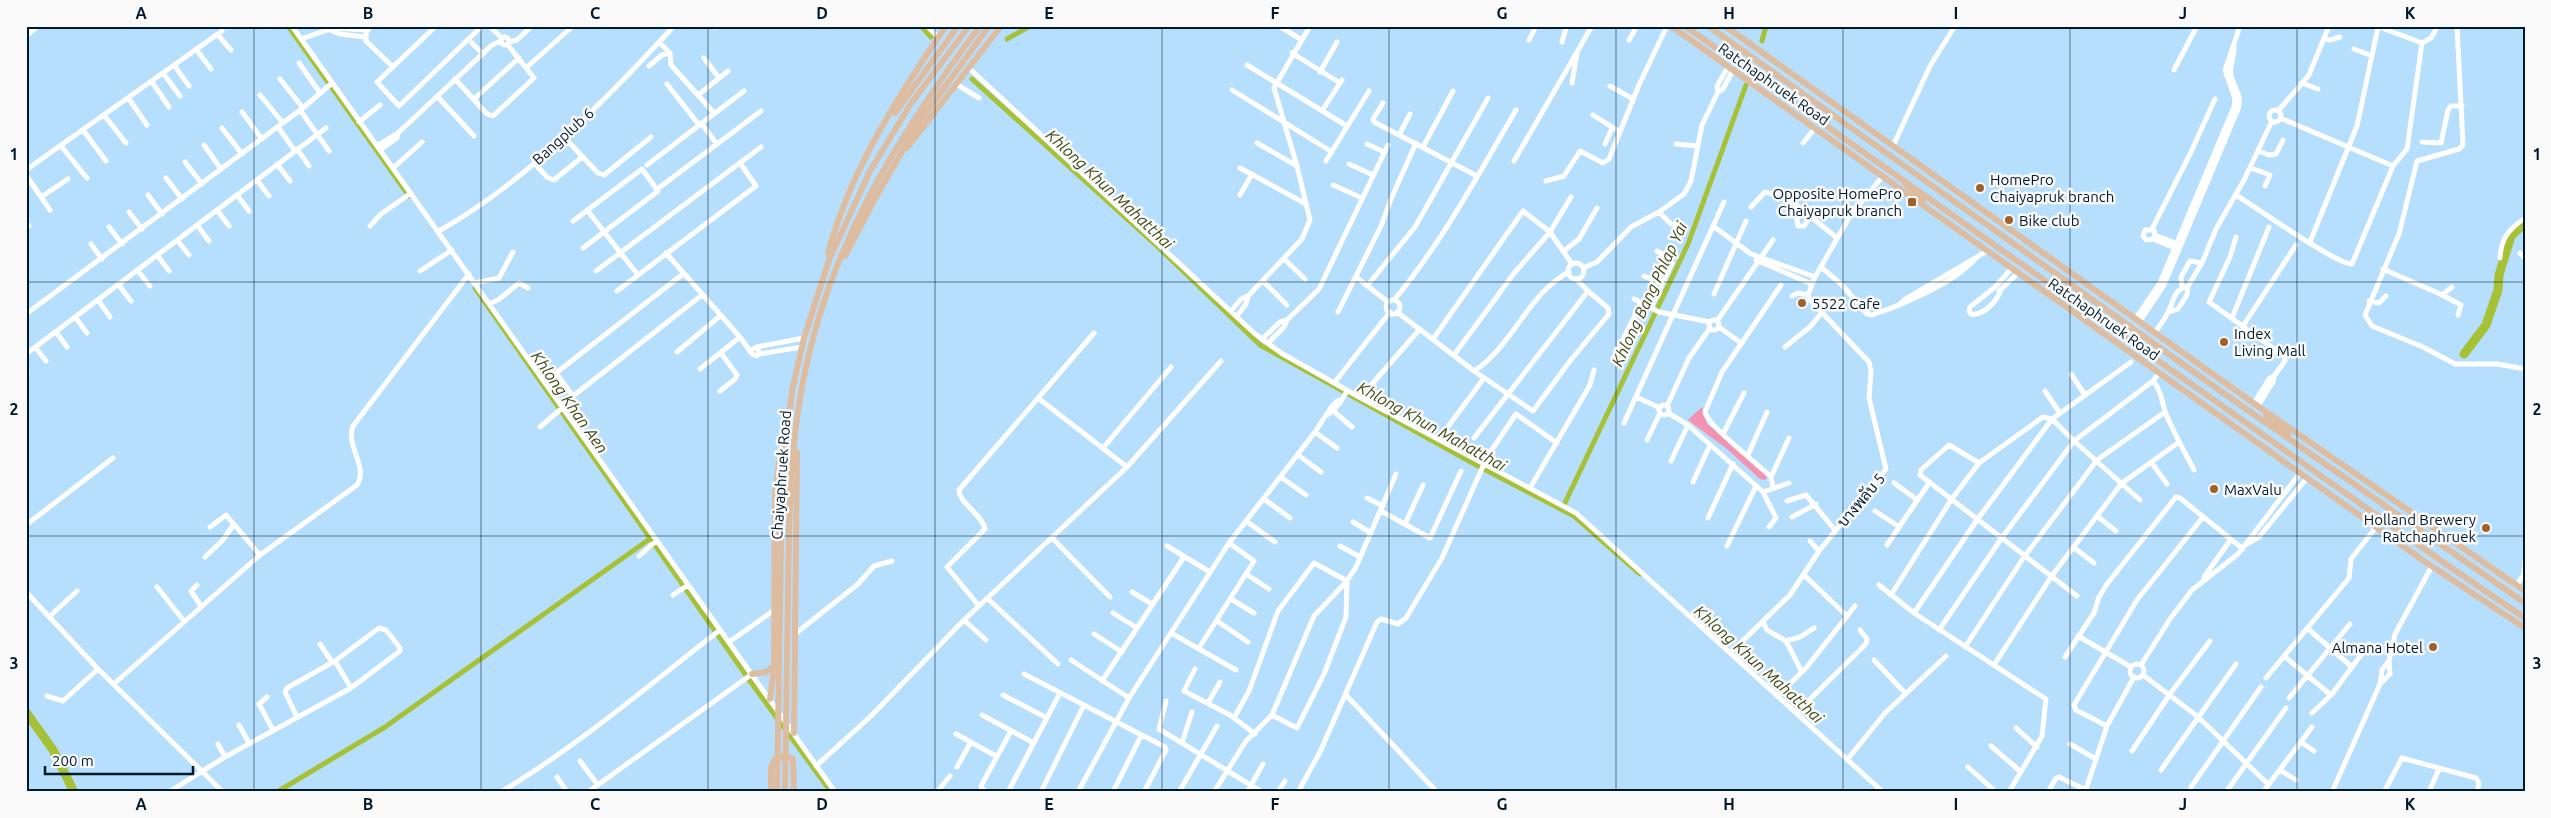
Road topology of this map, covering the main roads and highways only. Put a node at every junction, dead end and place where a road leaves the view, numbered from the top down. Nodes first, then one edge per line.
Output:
1 (946, 26) edge
2 (958, 26) edge
3 (969, 26) edge
4 (980, 26) edge
5 (989, 26) edge
6 (1002, 26) edge
7 (1669, 26) edge
8 (1685, 26) edge
9 (1708, 26) edge
10 (1725, 26) edge
11 (1737, 48) junction
12 (1782, 68) junction
13 (1733, 70) junction
14 (1769, 86) junction
15 (874, 143) junction
16 (886, 178) junction
17 (1903, 179) junction
18 (1951, 224) junction
19 (832, 282) junction
20 (817, 293) junction
21 (2255, 404) junction
22 (789, 416) junction
23 (797, 416) junction
24 (2296, 444) junction
25 (2525, 591) edge
26 (2525, 603) edge
27 (2525, 618) edge
28 (2525, 627) edge
29 (774, 666) junction
30 (794, 676) junction
31 (747, 677) road end
32 (774, 680) junction
33 (770, 699) road end
34 (794, 733) road end
35 (771, 792) edge
36 (777, 792) edge
37 (785, 792) edge
38 (794, 792) edge

1 - 15 main road
2 - 15 main road
3 - 20 main road, Chaiyaphruek Road
4 - 19 main road, Chaiyaphruek Road
5 - 16 main road
6 - 16 main road
7 - 13 main road, Ratchaphruek Road
8 - 14 main road, Ratchaphruek Road
9 - 11 main road, Ratchaphruek Road
10 - 12 main road, Ratchaphruek Road
11 - 12 main road
11 - 24 main road, Ratchaphruek Road
12 - 21 main road, Ratchaphruek Road
13 - 14 main road
13 - 18 main road, Ratchaphruek Road
14 - 17 main road, Ratchaphruek Road
15 - 20 main road
16 - 19 main road
17 - 18 main road
17 - 27 main road, Ratchaphruek Road
18 - 28 main road, Ratchaphruek Road
19 - 23 main road, Chaiyaphruek Road
20 - 22 main road, Chaiyaphruek Road
21 - 24 main road
21 - 25 main road, Ratchaphruek Road
22 - 29 main road
22 - 36 main road, Chaiyaphruek Road
23 - 30 main road
23 - 37 main road, Chaiyaphruek Road
24 - 26 main road, Ratchaphruek Road
29 - 31 main road
29 - 32 main road
30 - 32 main road
30 - 34 main road
32 - 33 main road
35 - 38 main road

